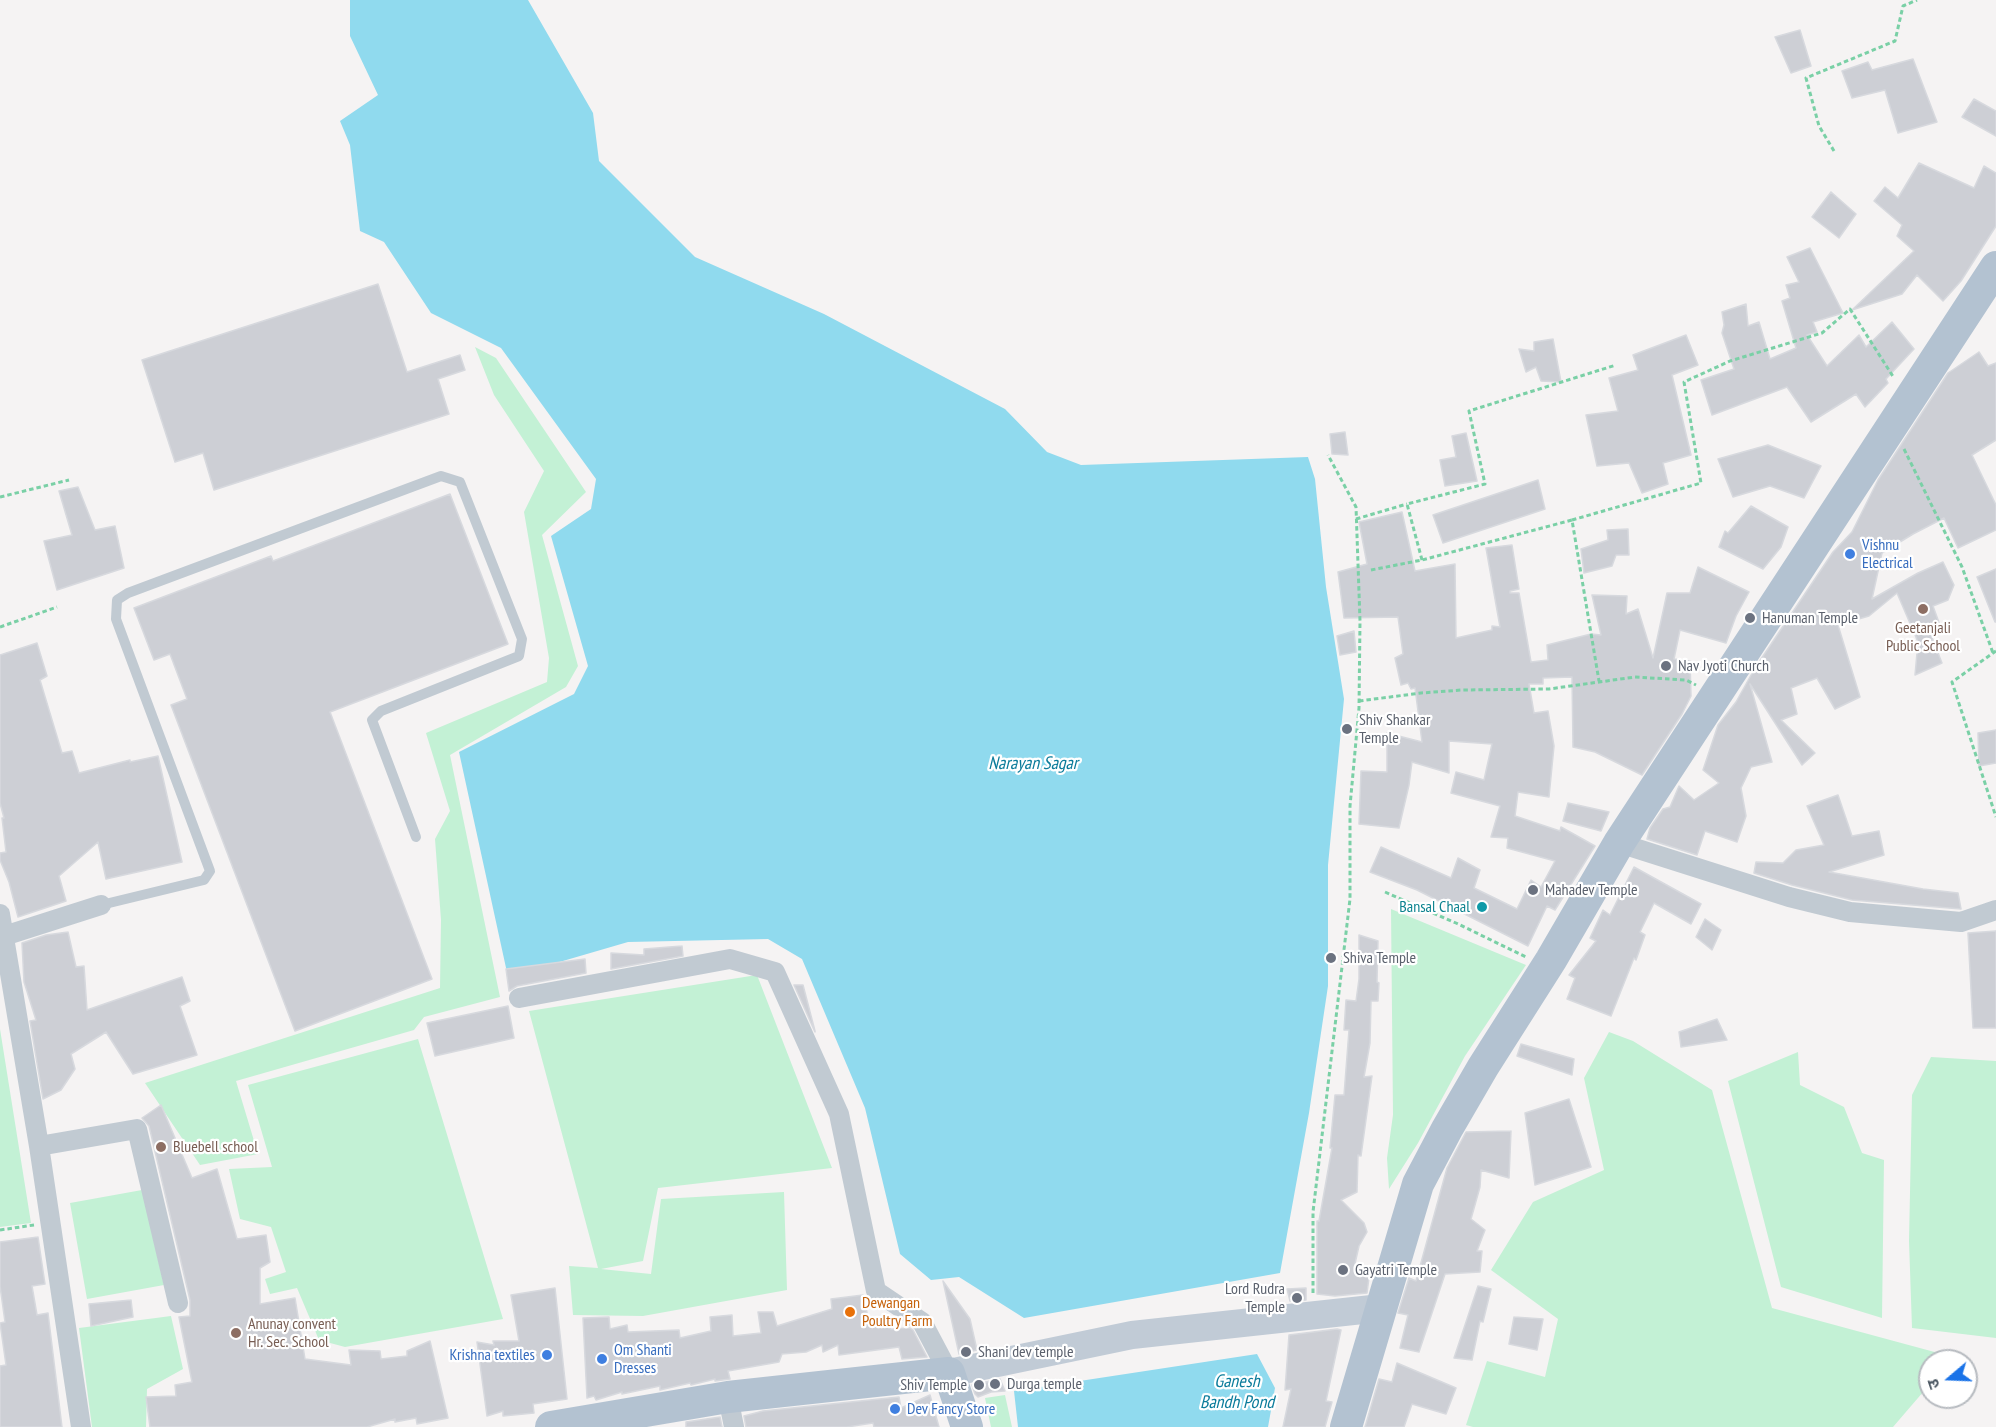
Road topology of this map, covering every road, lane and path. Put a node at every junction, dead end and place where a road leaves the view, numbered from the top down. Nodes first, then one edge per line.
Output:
1 (1917, 0) edge
2 (1834, 151) dead end
3 (1996, 267) edge
4 (1616, 365) dead end
5 (1909, 400) junction
6 (1892, 426) junction
7 (1328, 455) dead end
8 (69, 480) dead end
9 (0, 497) edge
10 (1407, 504) junction
11 (1356, 519) junction
12 (1572, 520) junction
13 (1422, 560) junction
14 (1371, 570) dead end
15 (57, 608) dead end
16 (0, 627) edge
17 (1995, 652) edge
18 (1599, 681) junction
19 (1717, 694) junction
20 (1359, 701) junction
21 (1996, 817) edge
22 (416, 837) dead end
23 (1619, 843) junction
24 (1384, 892) dead end
25 (101, 905) joint
26 (1996, 910) edge
27 (0, 914) edge
28 (4, 936) junction
29 (1545, 968) junction
30 (519, 998) dead end
31 (39, 1146) junction
32 (51, 1222) junction
33 (0, 1230) edge
34 (178, 1303) dead end
35 (1381, 1308) junction
36 (1313, 1316) junction
37 (949, 1373) junction
38 (731, 1412) edge
39 (81, 1427) edge
40 (551, 1427) edge
41 (967, 1427) edge
42 (1346, 1427) edge

1 - 2 path
3 - 5 main road
4 - 10 path
5 - 6 main road
5 - 12 path
6 - 17 path
6 - 19 main road
7 - 11 path
8 - 9 path
10 - 11 path
10 - 13 path
11 - 20 path
12 - 13 path
12 - 18 path
13 - 14 path
15 - 16 path
17 - 21 path
18 - 19 path
18 - 20 path
19 - 23 main road
20 - 36 path
22 - 25 lane
23 - 26 street
23 - 29 main road
24 - 29 path
25 - 28 street
27 - 28 street
28 - 31 street
29 - 35 main road
30 - 37 street
31 - 32 street
31 - 34 street
32 - 33 path
32 - 39 street
35 - 36 main road
35 - 42 main road
36 - 37 main road
37 - 38 main road
37 - 41 main road
38 - 40 main road

